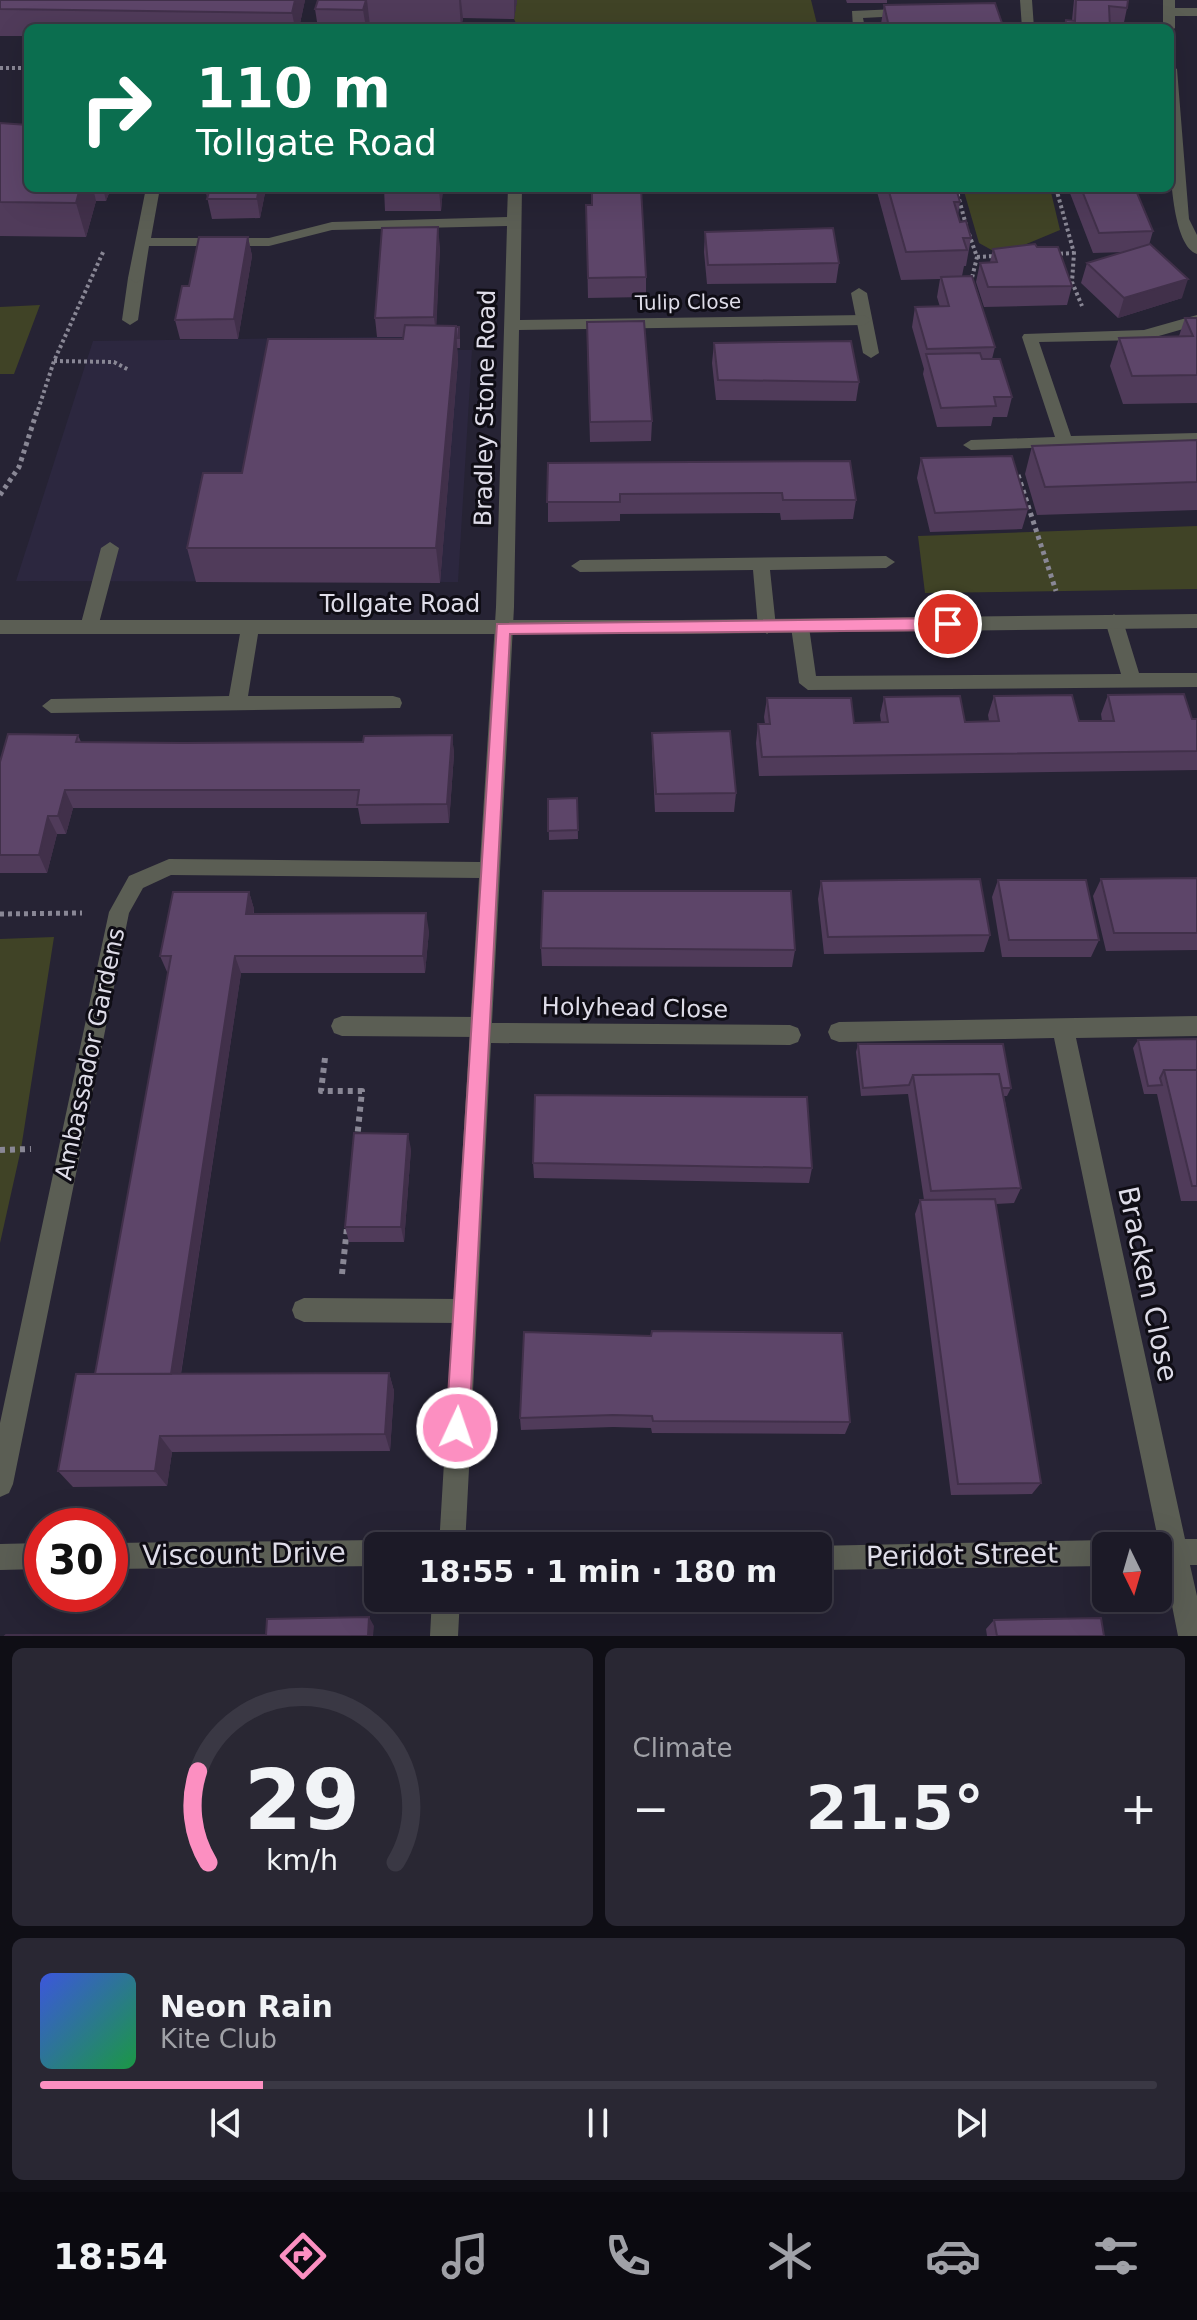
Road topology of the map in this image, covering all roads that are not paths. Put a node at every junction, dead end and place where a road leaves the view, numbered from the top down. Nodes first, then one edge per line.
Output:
1 (1026, 0) edge
2 (1154, 0) edge
3 (1169, 4) edge
4 (1197, 12) edge
5 (913, 13) edge
6 (858, 24) edge
7 (1028, 24) edge
8 (1174, 128) edge
9 (152, 192) edge
10 (515, 192) edge
11 (1181, 203) junction
12 (1197, 203) edge
13 (514, 221) junction
14 (144, 242) junction
15 (1197, 250) edge
16 (859, 293) dead end
17 (130, 320) dead end
18 (864, 320) junction
19 (1197, 320) edge
20 (511, 325) junction
21 (871, 353) dead end
22 (1197, 438) edge
23 (1065, 442) junction
24 (971, 445) dead end
25 (110, 548) dead end
26 (886, 562) dead end
27 (761, 564) junction
28 (580, 566) dead end
29 (1114, 621) junction
30 (1197, 621) edge
31 (0, 627) edge
32 (89, 627) junction
33 (767, 627) junction
34 (800, 627) junction
35 (250, 628) junction
36 (502, 628) junction
37 (1132, 680) junction
38 (1197, 680) edge
39 (237, 703) junction
40 (393, 703) dead end
41 (51, 706) dead end
42 (489, 870) junction
43 (342, 1026) road end
44 (1197, 1026) edge
45 (1063, 1028) junction
46 (479, 1030) junction
47 (839, 1032) dead end
48 (790, 1035) dead end
49 (304, 1310) dead end
50 (463, 1311) junction
51 (0, 1484) edge
52 (453, 1532) edge
53 (1176, 1552) edge
54 (364, 1553) edge
55 (1092, 1553) edge
56 (24, 1556) edge
57 (128, 1556) edge
58 (0, 1557) edge
59 (832, 1557) edge
60 (445, 1612) edge
61 (444, 1636) edge
62 (1192, 1636) edge

1 - 7 street
2 - 3 street
3 - 4 street
5 - 6 street
8 - 11 street
9 - 14 street
10 - 13 street, Bradley Stone Road
11 - 12 street
11 - 15 street
13 - 14 street
13 - 20 street, Bradley Stone Road
14 - 17 street
16 - 18 street
18 - 20 street, Tulip Close
18 - 21 street
19 - 23 street
20 - 36 street, Bradley Stone Road
22 - 23 street
23 - 24 street
25 - 32 street
26 - 27 street
27 - 28 street
27 - 33 street
29 - 30 street, Tollgate Road
29 - 34 street, Tollgate Road
29 - 37 street
31 - 32 street, Tollgate Road
32 - 35 street, Tollgate Road
33 - 34 street, Tollgate Road
33 - 36 street, Tollgate Road
34 - 37 street
35 - 36 street, Tollgate Road
35 - 39 street
36 - 42 street, Bradley Stone Road
37 - 38 street
39 - 40 street
39 - 41 street
42 - 46 street, Bradley Stone Road
42 - 51 street, Ambassador Gardens
43 - 46 street, Holyhead Close
44 - 45 street
45 - 47 street
45 - 53 street, Bracken Close
46 - 48 street, Holyhead Close
46 - 50 street, Bradley Stone Road
49 - 50 street
50 - 52 street, Bradley Stone Road
53 - 62 street, Bracken Close
54 - 57 street, Viscount Drive
55 - 59 street, Peridot Street
56 - 58 street
60 - 61 street

